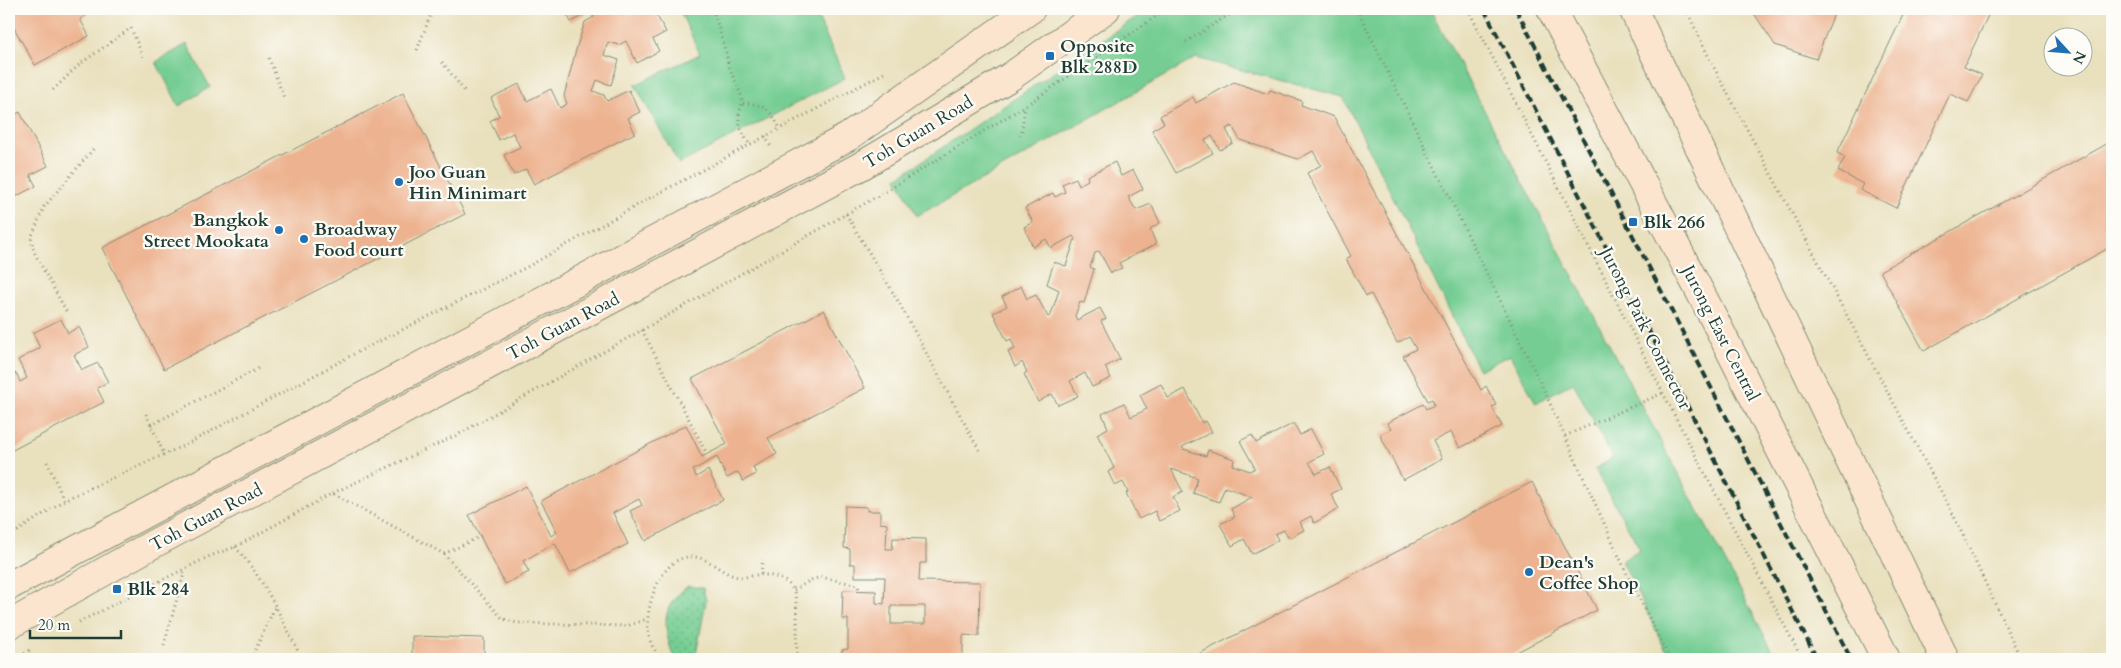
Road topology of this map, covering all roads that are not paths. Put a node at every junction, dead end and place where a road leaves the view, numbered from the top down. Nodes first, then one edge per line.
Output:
1 (1031, 9) edge
2 (1106, 9) edge
3 (1551, 9) edge
4 (1633, 9) edge
5 (9, 586) edge
6 (9, 625) edge
7 (1886, 659) edge
8 (1945, 659) edge

1 - 5 street, Toh Guan Road
2 - 6 street, Toh Guan Road
3 - 7 street, Jurong East Central
4 - 8 street

